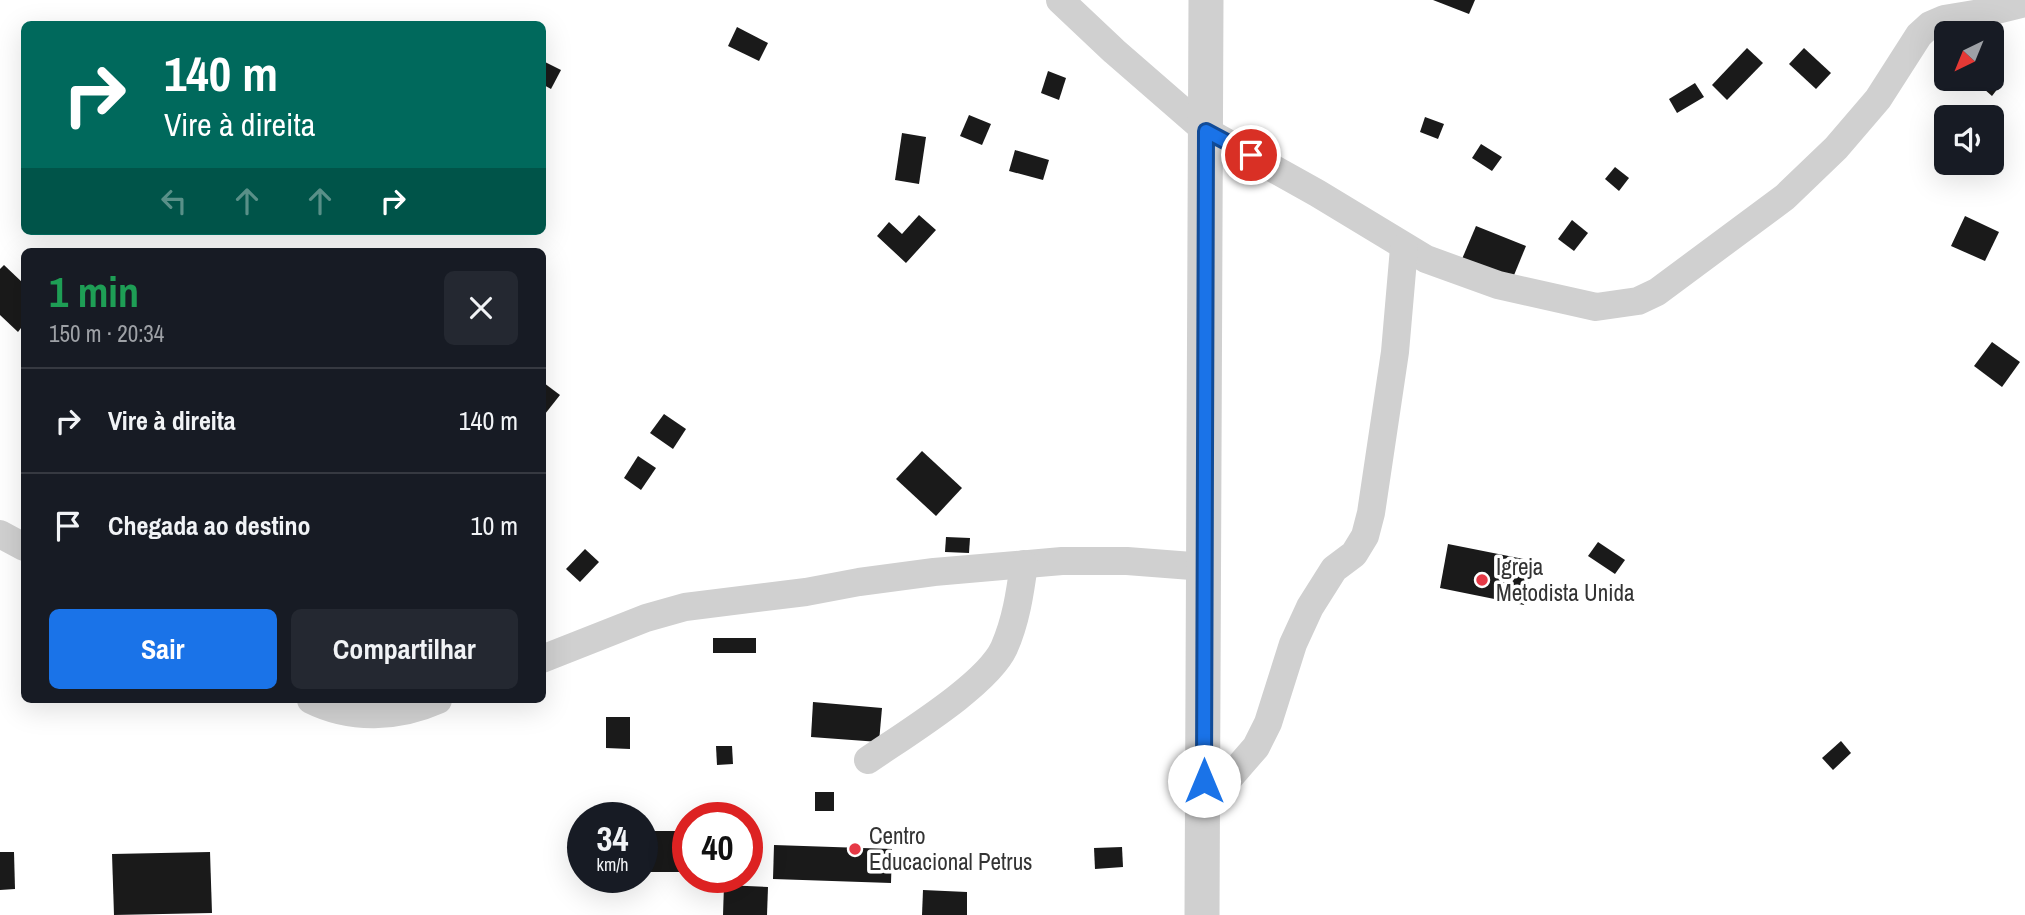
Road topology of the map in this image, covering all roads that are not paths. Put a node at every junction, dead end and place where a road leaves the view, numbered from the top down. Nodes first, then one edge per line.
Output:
1 (1060, 0) edge
2 (1206, 0) edge
3 (2025, 2) edge
4 (1206, 131) junction
5 (1404, 248) junction
6 (0, 534) edge
7 (21, 545) edge
8 (1024, 564) junction
9 (1205, 567) junction
10 (546, 657) edge
11 (318, 703) edge
12 (432, 703) edge
13 (868, 760) dead end
14 (1203, 808) junction
15 (1202, 915) edge

1 - 4 street
2 - 4 street
3 - 5 street
4 - 5 street
4 - 9 street
5 - 14 street
6 - 7 street
8 - 9 street
8 - 10 street
8 - 13 street
9 - 14 street
11 - 12 street
14 - 15 street

